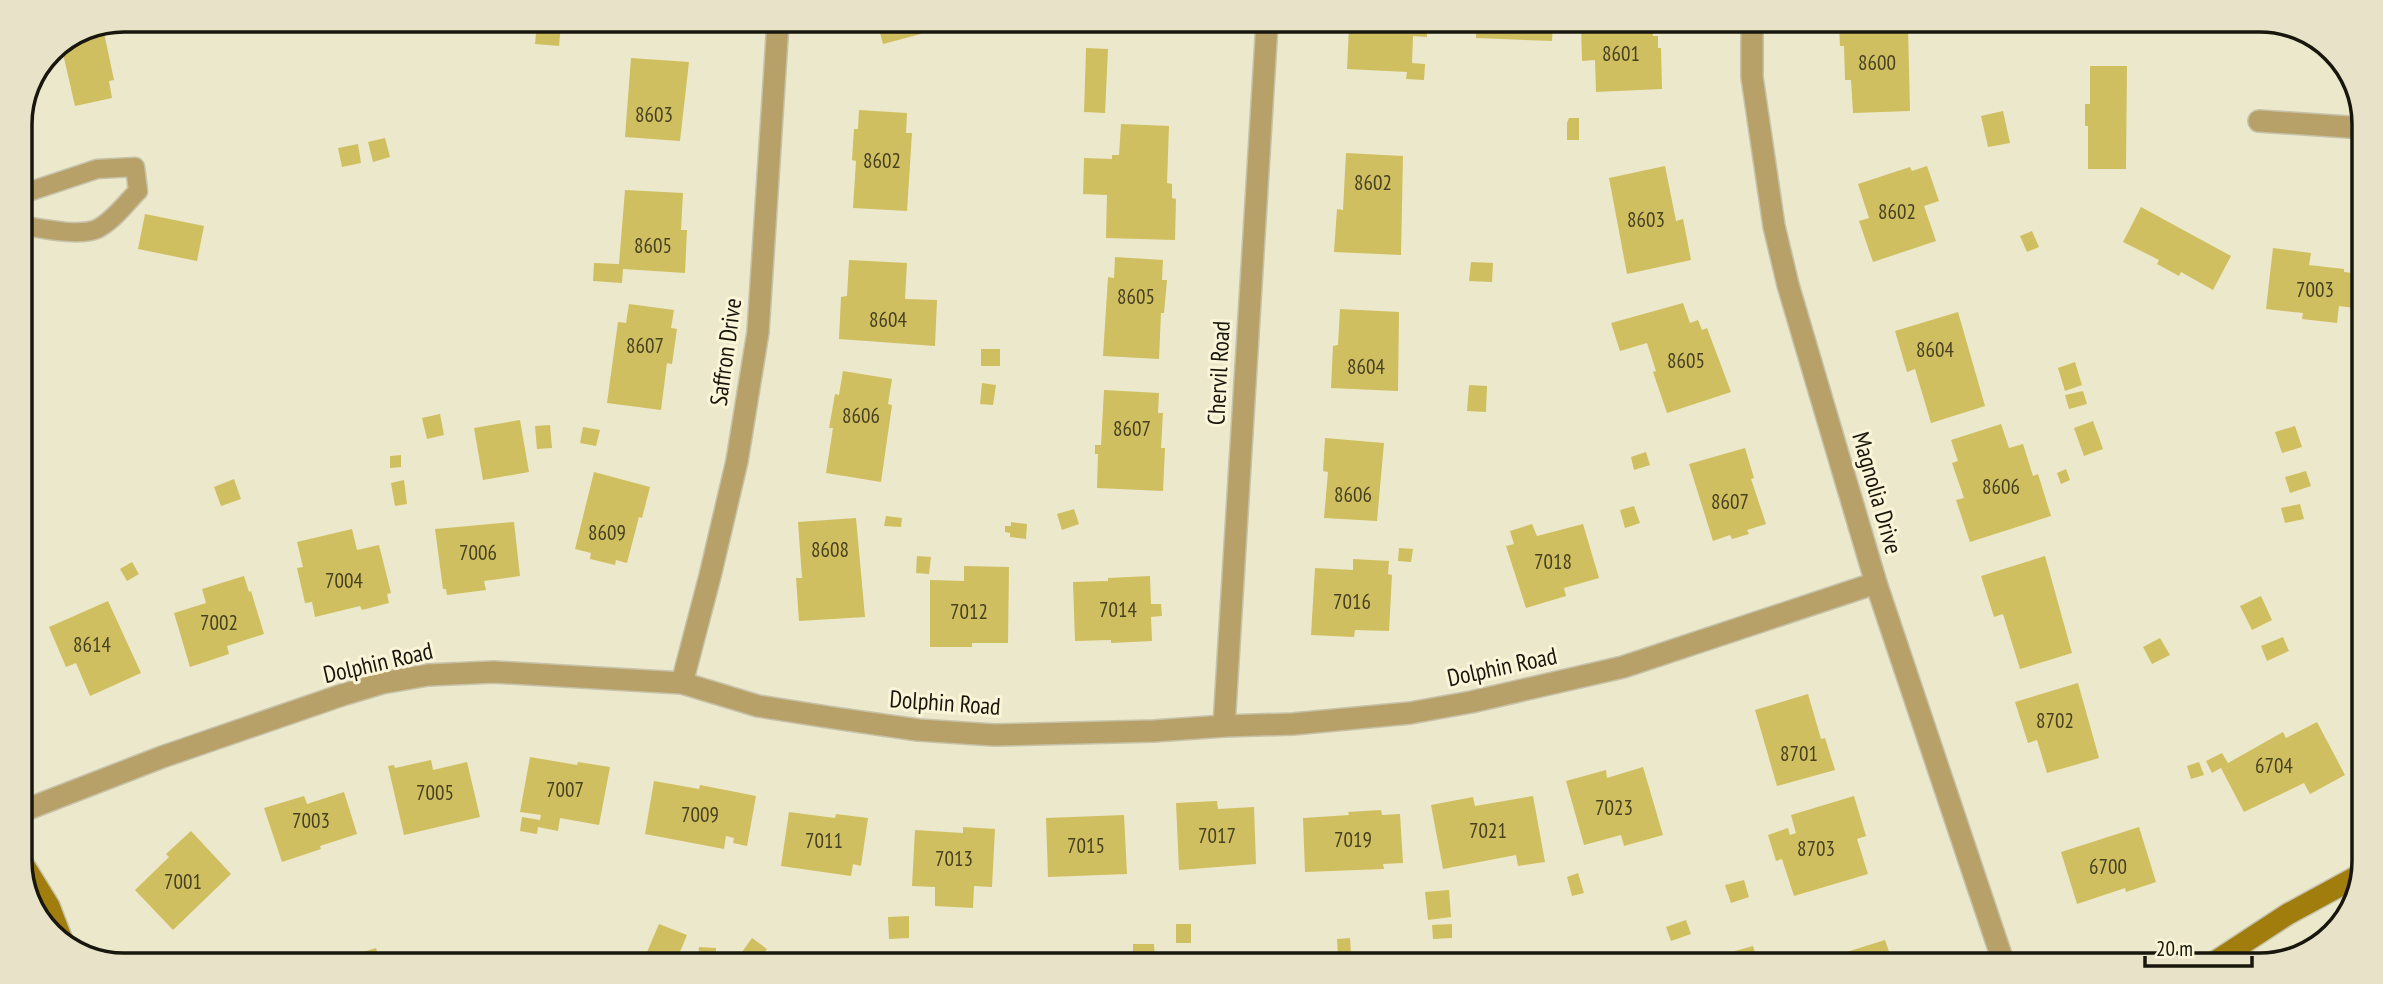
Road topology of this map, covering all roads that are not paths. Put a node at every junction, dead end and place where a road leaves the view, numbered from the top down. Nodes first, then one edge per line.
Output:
1 (777, 32) edge
2 (1266, 32) edge
3 (1752, 32) edge
4 (2259, 121) dead end
5 (2351, 127) edge
6 (32, 191) edge
7 (32, 227) edge
8 (1876, 583) junction
9 (682, 683) junction
10 (1224, 726) junction
11 (32, 807) edge
12 (2349, 881) edge
13 (34, 883) edge
14 (55, 923) edge
15 (2000, 953) edge
16 (2228, 953) edge

1 - 9 street, Saffron Drive
2 - 10 street, Chervil Road
3 - 8 street, Magnolia Drive
4 - 5 street
6 - 7 lane
8 - 10 street, Dolphin Road
8 - 15 street, Magnolia Drive
9 - 10 street, Dolphin Road
9 - 11 street, Dolphin Road
12 - 16 street
13 - 14 street

